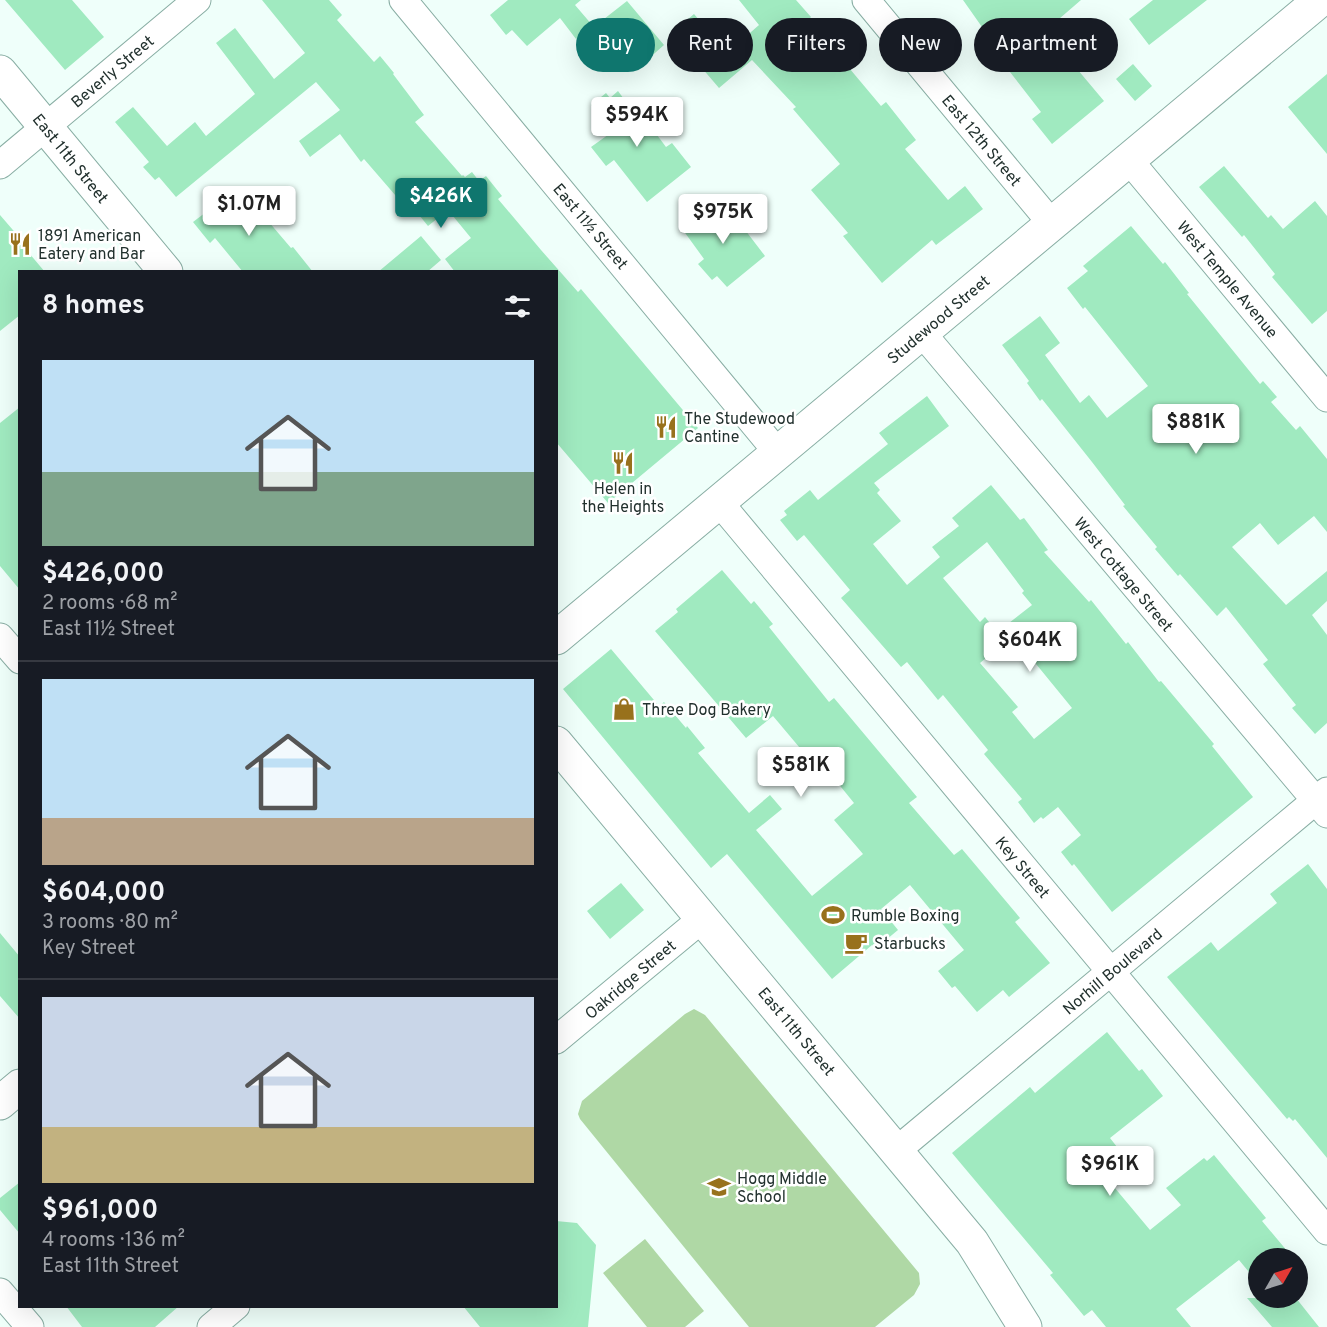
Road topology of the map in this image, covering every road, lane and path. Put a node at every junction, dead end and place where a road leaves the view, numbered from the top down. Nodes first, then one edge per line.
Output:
1 (197, 0) edge
2 (403, 0) edge
3 (866, 0) edge
4 (1320, 0) edge
5 (0, 72) edge
6 (46, 126) junction
7 (1129, 160) junction
8 (0, 165) edge
9 (1052, 224) junction
10 (163, 270) edge
11 (922, 333) junction
12 (1321, 380) edge
13 (778, 453) junction
14 (719, 502) junction
15 (558, 636) edge
16 (0, 637) edge
17 (18, 658) edge
18 (558, 745) edge
19 (1323, 802) edge
20 (703, 918) junction
21 (1110, 972) junction
22 (558, 1038) edge
23 (18, 1088) edge
24 (0, 1103) edge
25 (896, 1151) junction
26 (1327, 1231) edge
27 (0, 1292) edge
28 (234, 1308) edge
29 (30, 1327) edge
30 (211, 1327) edge
31 (1025, 1327) edge

1 - 6 street, Beverly Street
2 - 13 street, East 11½ Street
3 - 9 street, East 12th Street
4 - 7 main road, Studewood Street
5 - 6 main road, East 11th Street
6 - 8 street, Beverly Street
6 - 10 main road, East 11th Street
7 - 9 main road, Studewood Street
7 - 12 street, West Temple Avenue
9 - 11 main road, Studewood Street
11 - 13 main road, Studewood Street
11 - 19 street, West Cottage Street
13 - 14 main road, Studewood Street
14 - 15 main road, Studewood Street
14 - 21 street, Key Street
16 - 17 street
18 - 20 main road, East 11th Street
19 - 21 street, Norhill Boulevard
20 - 22 street, Oakridge Street
20 - 25 main road, East 11th Street
21 - 25 street, Norhill Boulevard
21 - 26 street, Key Street
23 - 24 main road
25 - 31 main road, East 11th Street
27 - 29 street
28 - 30 street

